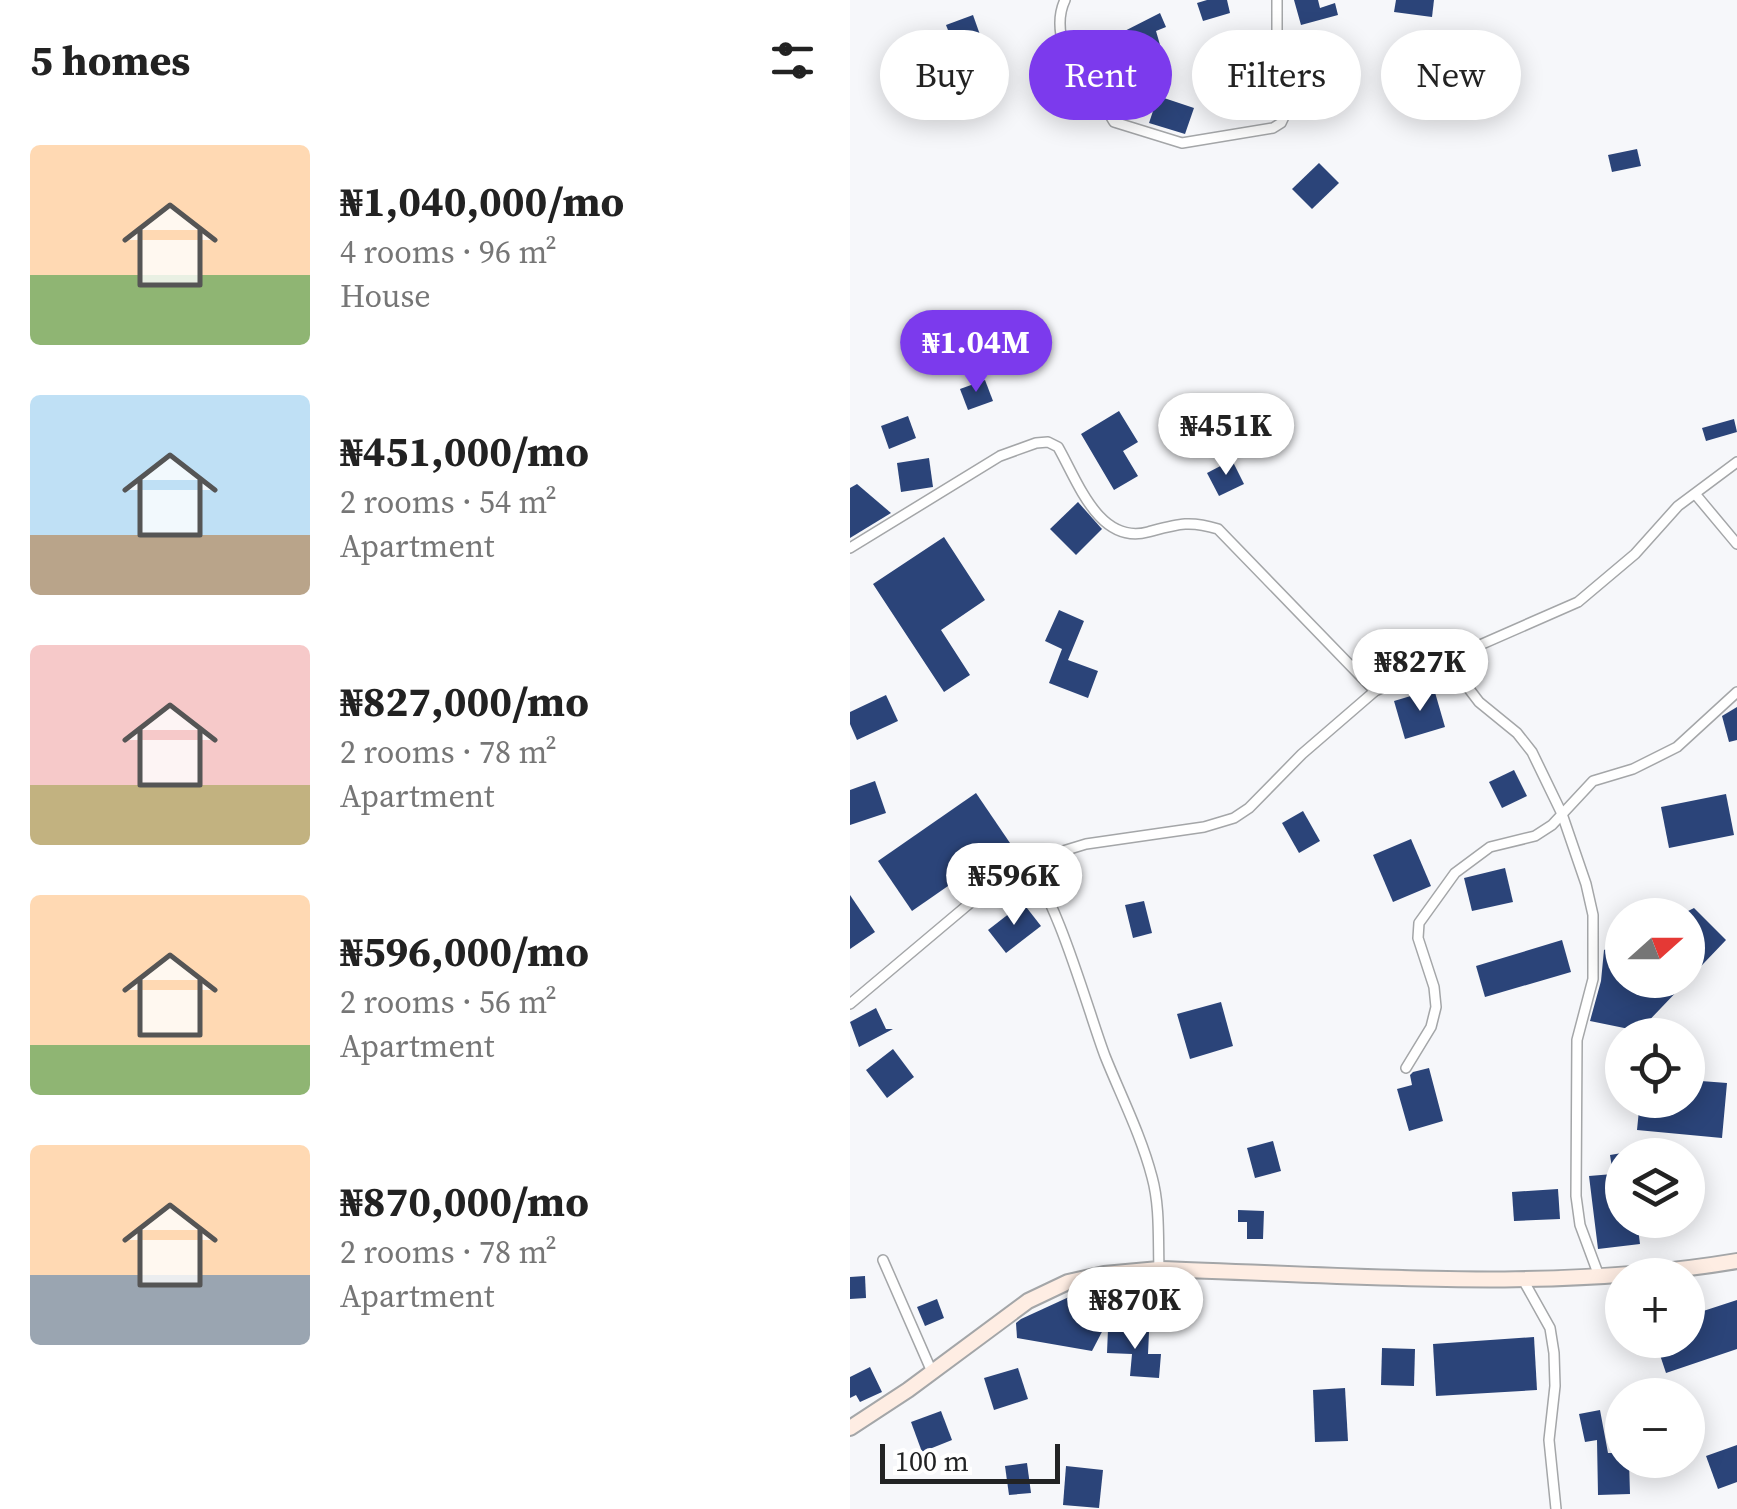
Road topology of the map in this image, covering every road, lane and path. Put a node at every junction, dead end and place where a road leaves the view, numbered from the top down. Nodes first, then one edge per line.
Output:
1 (1065, 0) edge
2 (1277, 0) edge
3 (1737, 462) edge
4 (1696, 496) junction
5 (1737, 544) edge
6 (850, 548) edge
7 (1448, 660) junction
8 (1375, 691) junction
9 (1737, 692) edge
10 (1562, 814) junction
11 (1026, 865) junction
12 (850, 1004) edge
13 (1406, 1068) dead end
14 (883, 1260) dead end
15 (1737, 1261) edge
16 (1160, 1269) junction
17 (1599, 1276) junction
18 (1522, 1278) junction
19 (932, 1372) junction
20 (850, 1428) edge
21 (1556, 1509) edge

1 - 2 street
3 - 4 street
4 - 5 street
4 - 7 street
6 - 8 street
7 - 8 street
7 - 10 street
8 - 11 street
9 - 10 street
10 - 13 street
10 - 17 street
11 - 12 street
11 - 16 street
14 - 19 street
15 - 17 main road
16 - 18 main road
16 - 19 main road
17 - 18 main road
18 - 21 street
19 - 20 main road

